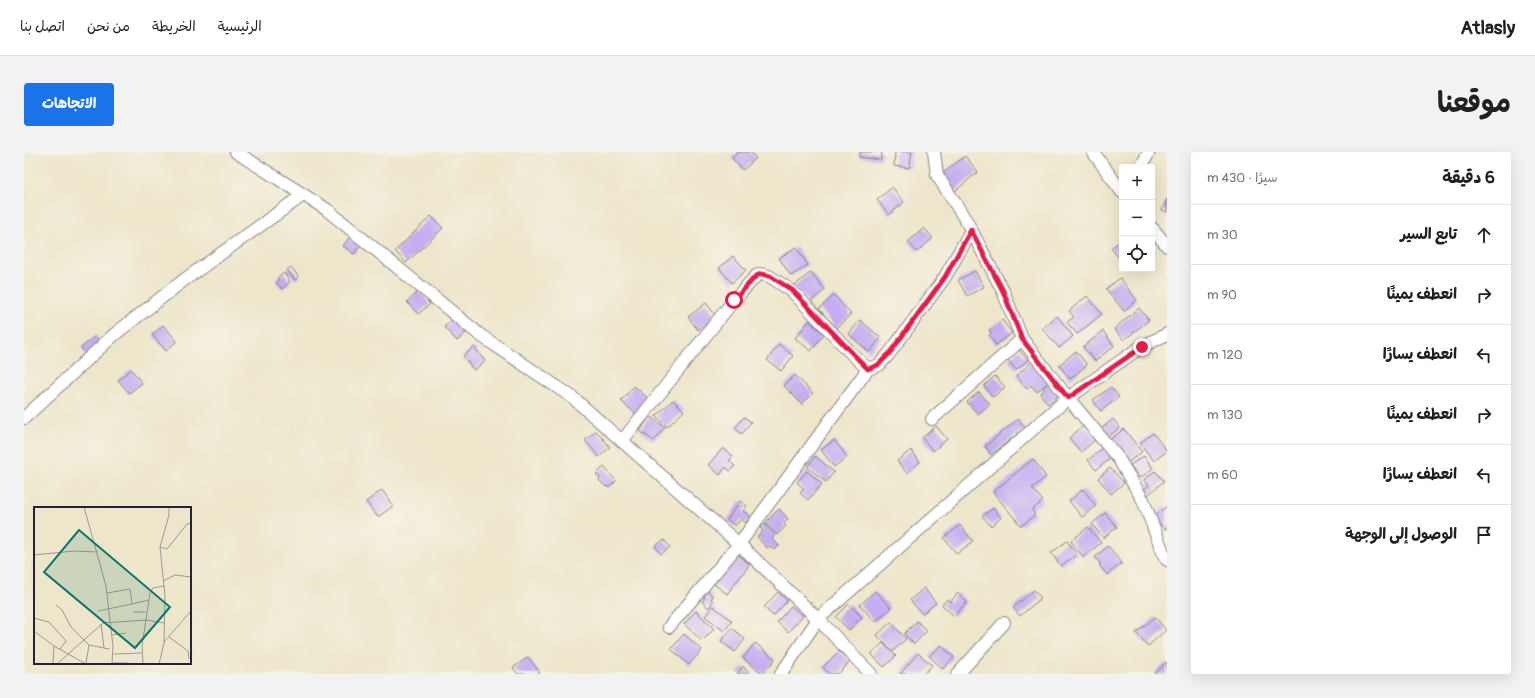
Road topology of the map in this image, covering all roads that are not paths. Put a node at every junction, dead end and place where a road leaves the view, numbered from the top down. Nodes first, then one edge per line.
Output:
1 (236, 152) edge
2 (934, 152) edge
3 (1093, 152) edge
4 (1149, 152) edge
5 (1143, 164) edge
6 (1119, 186) edge
7 (303, 194) junction
8 (971, 230) junction
9 (1155, 232) edge
10 (1167, 246) edge
11 (1167, 334) edge
12 (1022, 339) junction
13 (868, 369) junction
14 (1068, 398) junction
15 (24, 418) edge
16 (932, 419) dead end
17 (622, 441) junction
18 (739, 544) junction
19 (1167, 560) edge
20 (818, 619) junction
21 (1004, 623) dead end
22 (669, 628) dead end
23 (781, 674) edge
24 (871, 674) edge
25 (958, 674) edge

1 - 7 street
2 - 8 street
3 - 6 street
4 - 5 street
7 - 15 street
7 - 17 street
8 - 12 street
8 - 13 street
9 - 10 street
11 - 14 street
12 - 14 street
12 - 16 street
13 - 17 street
13 - 18 street
14 - 19 street
14 - 20 street
17 - 18 street
18 - 20 street
18 - 22 street
20 - 23 street
20 - 24 street
21 - 25 street

